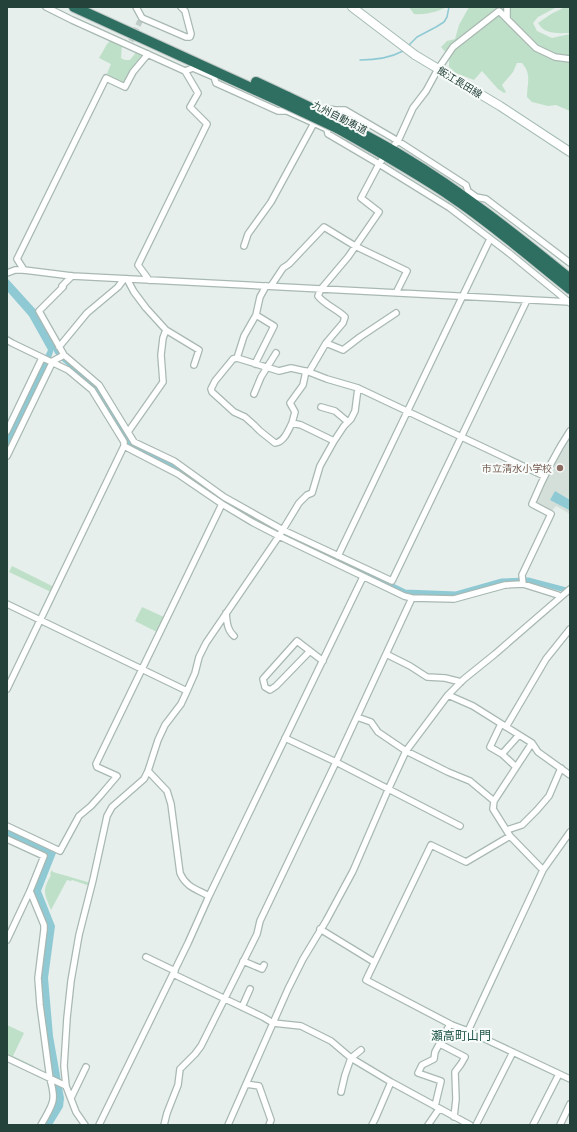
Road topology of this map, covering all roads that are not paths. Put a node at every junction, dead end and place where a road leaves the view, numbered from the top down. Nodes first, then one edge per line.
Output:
1 (46, 7) edge
2 (74, 7) edge
3 (89, 7) edge
4 (136, 7) edge
5 (180, 7) edge
6 (189, 7) edge
7 (352, 7) edge
8 (507, 7) edge
9 (501, 9) edge
10 (186, 16) junction
11 (507, 19) junction
12 (148, 54) junction
13 (193, 57) junction
14 (570, 59) edge
15 (438, 69) junction
16 (185, 71) junction
17 (314, 123) junction
18 (339, 125) junction
19 (321, 126) junction
20 (396, 142) junction
21 (570, 152) edge
22 (381, 162) junction
23 (522, 226) junction
24 (519, 232) dead end
25 (490, 239) junction
26 (244, 246) dead end
27 (355, 246) junction
28 (570, 263) edge
29 (24, 270) junction
30 (7, 273) edge
31 (72, 276) junction
32 (125, 279) junction
33 (570, 279) edge
34 (149, 280) junction
35 (268, 286) junction
36 (321, 289) junction
37 (570, 289) edge
38 (396, 293) junction
39 (462, 296) junction
40 (527, 300) junction
41 (570, 302) edge
42 (396, 313) dead end
43 (256, 315) junction
44 (166, 330) junction
45 (7, 340) edge
46 (326, 343) junction
47 (59, 347) junction
48 (276, 353) dead end
49 (64, 355) junction
50 (42, 358) junction
51 (237, 358) junction
52 (52, 363) junction
53 (256, 364) junction
54 (194, 365) dead end
55 (267, 367) junction
56 (307, 371) junction
57 (358, 388) junction
58 (254, 394) dead end
59 (322, 407) dead end
60 (407, 411) junction
61 (348, 422) junction
62 (292, 423) junction
63 (7, 431) edge
64 (570, 431) edge
65 (128, 432) junction
66 (461, 437) junction
67 (334, 440) junction
68 (124, 446) junction
69 (7, 456) edge
70 (544, 476) junction
71 (222, 504) junction
72 (283, 530) junction
73 (279, 536) junction
74 (338, 556) junction
75 (363, 577) junction
76 (523, 584) junction
77 (570, 589) edge
78 (558, 595) dead end
79 (412, 598) junction
80 (7, 604) edge
81 (226, 613) junction
82 (40, 620) junction
83 (570, 629) edge
84 (234, 636) dead end
85 (310, 651) junction
86 (386, 654) junction
87 (322, 661) junction
88 (142, 669) junction
89 (461, 682) junction
90 (7, 689) edge
91 (187, 691) junction
92 (448, 695) junction
93 (357, 717) junction
94 (503, 725) junction
95 (519, 734) junction
96 (285, 738) junction
97 (532, 743) junction
98 (406, 751) junction
99 (502, 754) junction
100 (336, 762) junction
101 (516, 767) junction
102 (561, 768) junction
103 (148, 771) junction
104 (570, 775) edge
105 (388, 790) junction
106 (494, 801) junction
107 (7, 826) edge
108 (460, 826) dead end
109 (507, 830) junction
110 (570, 832) edge
111 (510, 836) junction
112 (7, 839) edge
113 (543, 870) junction
114 (30, 891) junction
115 (209, 896) junction
116 (320, 930) junction
117 (7, 940) edge
118 (146, 958) dead end
119 (243, 961) junction
120 (374, 962) junction
121 (264, 965) dead end
122 (174, 972) junction
123 (250, 989) dead end
124 (224, 998) junction
125 (242, 1007) junction
126 (273, 1023) junction
127 (450, 1024) junction
128 (468, 1031) junction
129 (440, 1044) junction
130 (361, 1050) dead end
131 (512, 1052) junction
132 (7, 1058) edge
133 (351, 1058) junction
134 (86, 1067) dead end
135 (559, 1074) junction
136 (570, 1079) edge
137 (52, 1080) junction
138 (391, 1082) junction
139 (246, 1084) junction
140 (64, 1086) junction
141 (341, 1092) dead end
142 (71, 1098) junction
143 (570, 1104) edge
144 (437, 1108) junction
145 (456, 1118) junction
146 (41, 1125) edge
147 (85, 1125) edge
148 (99, 1125) edge
149 (164, 1125) edge
150 (228, 1125) edge
151 (269, 1125) edge
152 (372, 1125) edge
153 (428, 1125) edge
154 (460, 1125) edge
155 (470, 1125) edge
156 (476, 1125) edge
157 (533, 1125) edge
158 (560, 1125) edge

1 - 12 street
2 - 13 highway, 九州自動車道
3 - 13 highway, 九州自動車道
4 - 10 street
5 - 10 street
6 - 10 street
7 - 15 main road, 飯江長田線
8 - 11 street
9 - 11 street
9 - 15 street
11 - 14 street
12 - 16 street
12 - 29 street
13 - 18 highway, 九州自動車道, bridge
15 - 20 street
15 - 21 main road, 飯江長田線
16 - 17 street
16 - 34 street
17 - 19 street
17 - 26 street
18 - 33 highway, 九州自動車道
18 - 37 highway, 九州自動車道
19 - 20 street
19 - 22 street
20 - 23 street
22 - 25 street
22 - 27 street
23 - 24 street
23 - 28 street
25 - 39 street
25 - 41 street
27 - 35 street
27 - 36 street
27 - 38 street
29 - 30 street
29 - 31 street
31 - 32 street
31 - 47 street
32 - 34 street
32 - 44 street
32 - 47 street
34 - 35 street
35 - 36 street
35 - 43 street
36 - 38 street
36 - 46 street
38 - 39 street
39 - 40 street
39 - 60 street
40 - 41 street
40 - 66 street
42 - 46 street
43 - 51 street
43 - 53 street
44 - 54 street
44 - 65 street
45 - 50 street
46 - 56 street
47 - 49 street
48 - 55 street
49 - 52 street
49 - 65 street
50 - 52 street
50 - 63 street
51 - 53 street
51 - 62 street
52 - 68 street
52 - 69 street
53 - 55 street
55 - 56 street
55 - 58 street
56 - 57 street
56 - 62 street
57 - 60 street
57 - 61 street
59 - 61 street
60 - 66 street
60 - 74 street
61 - 67 street
62 - 67 street
64 - 70 street
65 - 72 street
66 - 70 street
66 - 74 street
67 - 72 street
68 - 71 street
68 - 82 street
70 - 76 street
71 - 73 street
71 - 88 street
72 - 73 street
72 - 74 street
73 - 75 street
73 - 81 street
75 - 79 street
75 - 87 street
76 - 78 street
76 - 79 street
77 - 89 street
79 - 86 street
80 - 82 street
81 - 84 street
81 - 91 street
82 - 88 street
82 - 90 street
83 - 94 street
85 - 85 street
85 - 87 street
86 - 89 street
86 - 93 street
87 - 96 street
88 - 91 street
88 - 107 street
89 - 92 street
91 - 103 street
92 - 94 street
92 - 98 street
93 - 98 street
93 - 100 street
94 - 95 street
94 - 99 street
95 - 97 street
95 - 99 street
96 - 100 street
96 - 115 street
97 - 101 street
97 - 102 street
98 - 105 street
98 - 106 street
99 - 101 street
100 - 105 street
100 - 119 street
101 - 106 street
102 - 104 street
102 - 109 street
103 - 115 street
103 - 140 street
105 - 108 street
105 - 116 street
106 - 109 street
109 - 111 street
110 - 113 street
111 - 113 street
111 - 120 street
112 - 114 street
113 - 128 street
114 - 117 street
114 - 137 street
115 - 122 street
116 - 120 street
116 - 126 street
118 - 122 street
119 - 121 street
119 - 124 street
120 - 127 street
122 - 124 street
122 - 148 street
123 - 125 street
124 - 125 street
124 - 149 street
125 - 126 street
126 - 133 street
126 - 139 street
127 - 128 street
127 - 129 street
128 - 131 street
129 - 144 street
129 - 145 street
130 - 133 street
131 - 135 street
131 - 156 street
132 - 137 street
133 - 138 street
133 - 141 street
134 - 142 street
135 - 136 street
135 - 157 street
137 - 140 street
137 - 146 street
138 - 144 street
138 - 152 street
139 - 150 street
139 - 151 street
140 - 142 street
142 - 147 street
143 - 158 street
144 - 145 street
144 - 153 street
145 - 154 street
145 - 155 street

